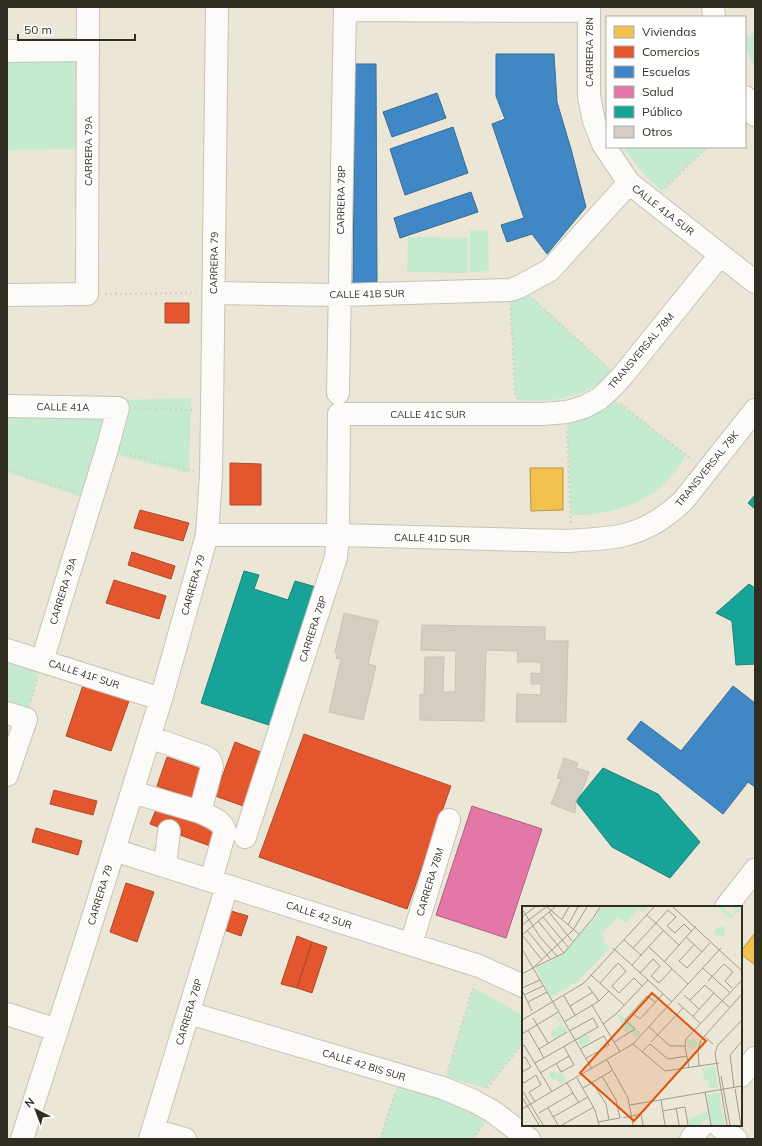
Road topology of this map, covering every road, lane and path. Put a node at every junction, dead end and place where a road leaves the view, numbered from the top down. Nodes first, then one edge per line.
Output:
1 (88, 7) edge
2 (216, 7) edge
3 (345, 8) edge
4 (589, 9) edge
5 (7, 50) edge
6 (88, 50) junction
7 (589, 96) joint
8 (746, 99) edge
9 (755, 115) edge
10 (706, 148) edge
11 (629, 183) junction
12 (652, 201) junction
13 (720, 255) junction
14 (755, 282) edge
15 (515, 288) junction
16 (206, 293) junction
17 (87, 294) junction
18 (7, 295) edge
19 (340, 295) junction
20 (613, 386) junction
21 (338, 393) dead end
22 (7, 406) edge
23 (118, 408) junction
24 (198, 410) dead end
25 (755, 410) edge
26 (567, 412) junction
27 (339, 414) joint
28 (517, 414) junction
29 (107, 449) junction
30 (7, 469) edge
31 (706, 471) junction
32 (196, 472) dead end
33 (92, 498) junction
34 (655, 522) joint
35 (207, 535) junction
36 (338, 535) junction
37 (572, 541) junction
38 (7, 650) edge
39 (42, 661) junction
40 (161, 699) junction
41 (16, 716) edge
42 (149, 737) junction
43 (7, 775) edge
44 (132, 792) junction
45 (200, 812) junction
46 (171, 816) junction
47 (449, 820) dead end
48 (245, 837) dead end
49 (114, 850) junction
50 (165, 866) junction
51 (755, 870) edge
52 (219, 883) junction
53 (727, 906) edge
54 (411, 944) junction
55 (474, 984) dead end
56 (522, 986) edge
57 (189, 1013) junction
58 (7, 1014) edge
59 (57, 1030) junction
60 (522, 1044) edge
61 (755, 1058) edge
62 (742, 1075) edge
63 (401, 1076) junction
64 (443, 1088) junction
65 (474, 1101) junction
66 (701, 1126) edge
67 (719, 1126) edge
68 (152, 1134) edge
69 (22, 1139) edge
70 (185, 1139) edge
71 (380, 1139) edge
72 (529, 1139) edge
73 (692, 1139) edge
74 (736, 1139) edge

1 - 6 street, CARRERA 79A
2 - 16 street, CARRERA 79
3 - 4 street
3 - 19 street, CARRERA 78P
4 - 7 street, CARRERA 78N
5 - 6 street
6 - 17 street, CARRERA 79A
7 - 11 street, CALLE 41A SUR
8 - 9 street
10 - 12 path
11 - 12 street, CALLE 41A SUR
11 - 15 street
12 - 13 street, CALLE 41A SUR
13 - 14 street, CALLE 41A SUR
13 - 20 street, TRANSVERSAL 78M
15 - 19 street, CALLE 41B SUR
15 - 20 path
15 - 28 path
16 - 17 path
16 - 19 street, CALLE 41B SUR
16 - 35 street, CARRERA 79
17 - 18 street
19 - 21 street, CARRERA 78P
20 - 26 street, TRANSVERSAL 78M
20 - 31 path
22 - 23 street, CALLE 41A
23 - 24 path
23 - 29 street, CARRERA 79A
25 - 31 street, TRANSVERSAL 78K
26 - 28 street, TRANSVERSAL 78M
26 - 37 path
27 - 28 street, CALLE 41C SUR
27 - 36 street, CARRERA 78P
29 - 32 path
29 - 33 street, CARRERA 79A
30 - 33 path
31 - 34 street, TRANSVERSAL 78K
33 - 39 street, CARRERA 79A
34 - 37 street, CALLE 41D SUR
35 - 36 street, CALLE 41D SUR
35 - 40 street, CARRERA 79
36 - 37 street, CALLE 41D SUR
36 - 48 street, CARRERA 78P
38 - 39 street, CALLE 41F SUR
39 - 40 street, CALLE 41F SUR
39 - 41 path
40 - 42 street, CARRERA 79
41 - 43 street
42 - 44 street, CARRERA 79
42 - 45 street
44 - 46 street, CARRERA 78P
44 - 49 street, CARRERA 79
45 - 46 street, CARRERA 78P
45 - 52 street, CARRERA 78P
46 - 50 street
47 - 54 street, CARRERA 78M
49 - 50 street, CALLE 42 SUR
49 - 59 street, CARRERA 79
50 - 52 street, CALLE 42 SUR
51 - 53 street
52 - 54 street, CALLE 42 SUR
52 - 57 street, CARRERA 78P
54 - 56 street, CALLE 42 SUR
55 - 64 path
57 - 63 street, CALLE 42 BIS SUR
57 - 68 street, CARRERA 78P
58 - 59 street
59 - 69 street, CARRERA 79
60 - 65 path
61 - 62 street
63 - 64 street, CALLE 42 BIS SUR
63 - 71 path
64 - 65 street, CALLE 42 BIS SUR
65 - 72 street, CALLE 42 BIS SUR
66 - 73 street
67 - 74 street
68 - 70 street

